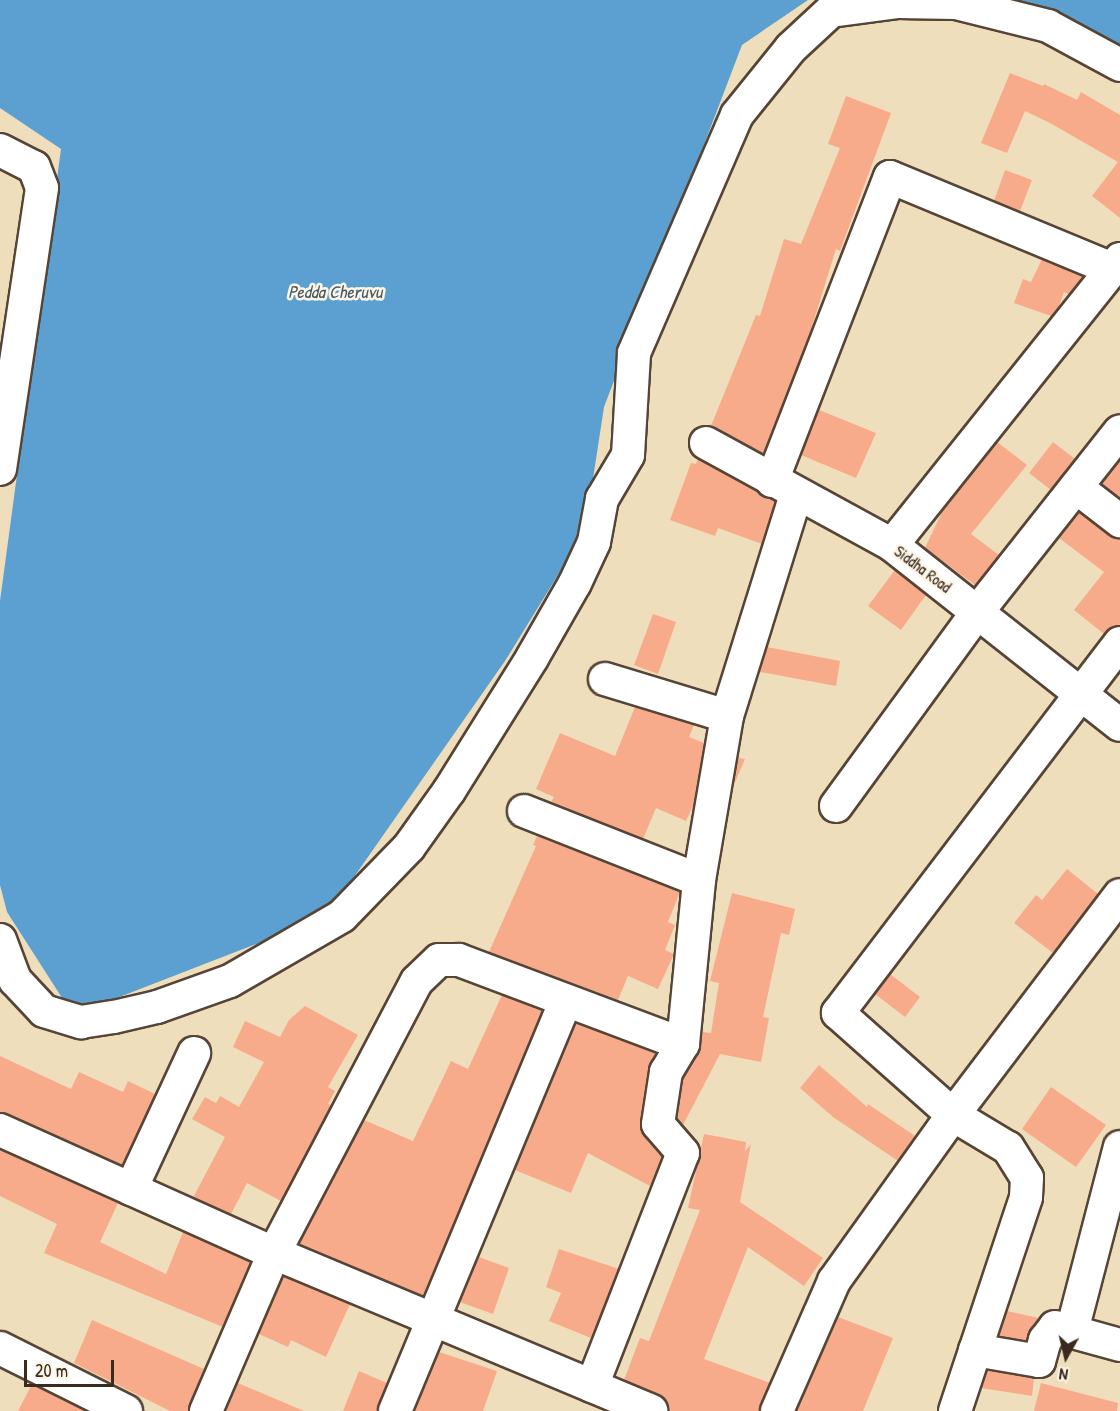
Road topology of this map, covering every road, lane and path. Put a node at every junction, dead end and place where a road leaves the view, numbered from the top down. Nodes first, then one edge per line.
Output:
1 (1120, 65) edge
2 (0, 150) edge
3 (1116, 264) edge
4 (1120, 432) edge
5 (706, 443) dead end
6 (0, 469) edge
7 (1076, 487) junction
8 (784, 488) junction
9 (1120, 521) edge
10 (892, 545) junction
11 (978, 611) junction
12 (1120, 643) edge
13 (604, 679) dead end
14 (1080, 693) junction
15 (727, 716) junction
16 (1120, 725) edge
17 (836, 806) dead end
18 (524, 811) dead end
19 (699, 880) junction
20 (1120, 895) edge
21 (0, 940) edge
22 (566, 1000) junction
23 (683, 1044) junction
24 (194, 1053) dead end
25 (953, 1115) junction
26 (0, 1130) edge
27 (1120, 1147) edge
28 (131, 1189) junction
29 (274, 1252) junction
30 (433, 1321) junction
31 (1072, 1331) junction
32 (1120, 1345) edge
33 (0, 1348) edge
34 (975, 1350) junction
35 (592, 1386) junction
36 (77, 1401) edge
37 (126, 1411) edge
38 (206, 1411) edge
39 (394, 1411) edge
40 (651, 1411) edge
41 (777, 1411) edge
42 (955, 1411) edge

1 - 21 street
2 - 6 street
3 - 8 street
3 - 10 street
4 - 7 street
5 - 8 street, Siddha Road
7 - 9 street
7 - 11 street
8 - 10 street, Siddha Road
8 - 15 street
10 - 11 street, Siddha Road
11 - 14 street, Siddha Road
11 - 17 street
12 - 14 street
13 - 15 street
14 - 16 street, Siddha Road
14 - 25 street
15 - 19 street
18 - 19 street
19 - 23 street
20 - 25 street
22 - 23 street
22 - 29 street
22 - 30 street
23 - 35 street
24 - 28 street
25 - 34 street
25 - 41 street
26 - 28 street
27 - 31 street
28 - 29 street
29 - 30 street
29 - 38 street
30 - 35 street
30 - 39 street
31 - 32 street
31 - 34 street
33 - 36 street
34 - 42 street
35 - 40 street
36 - 37 street

